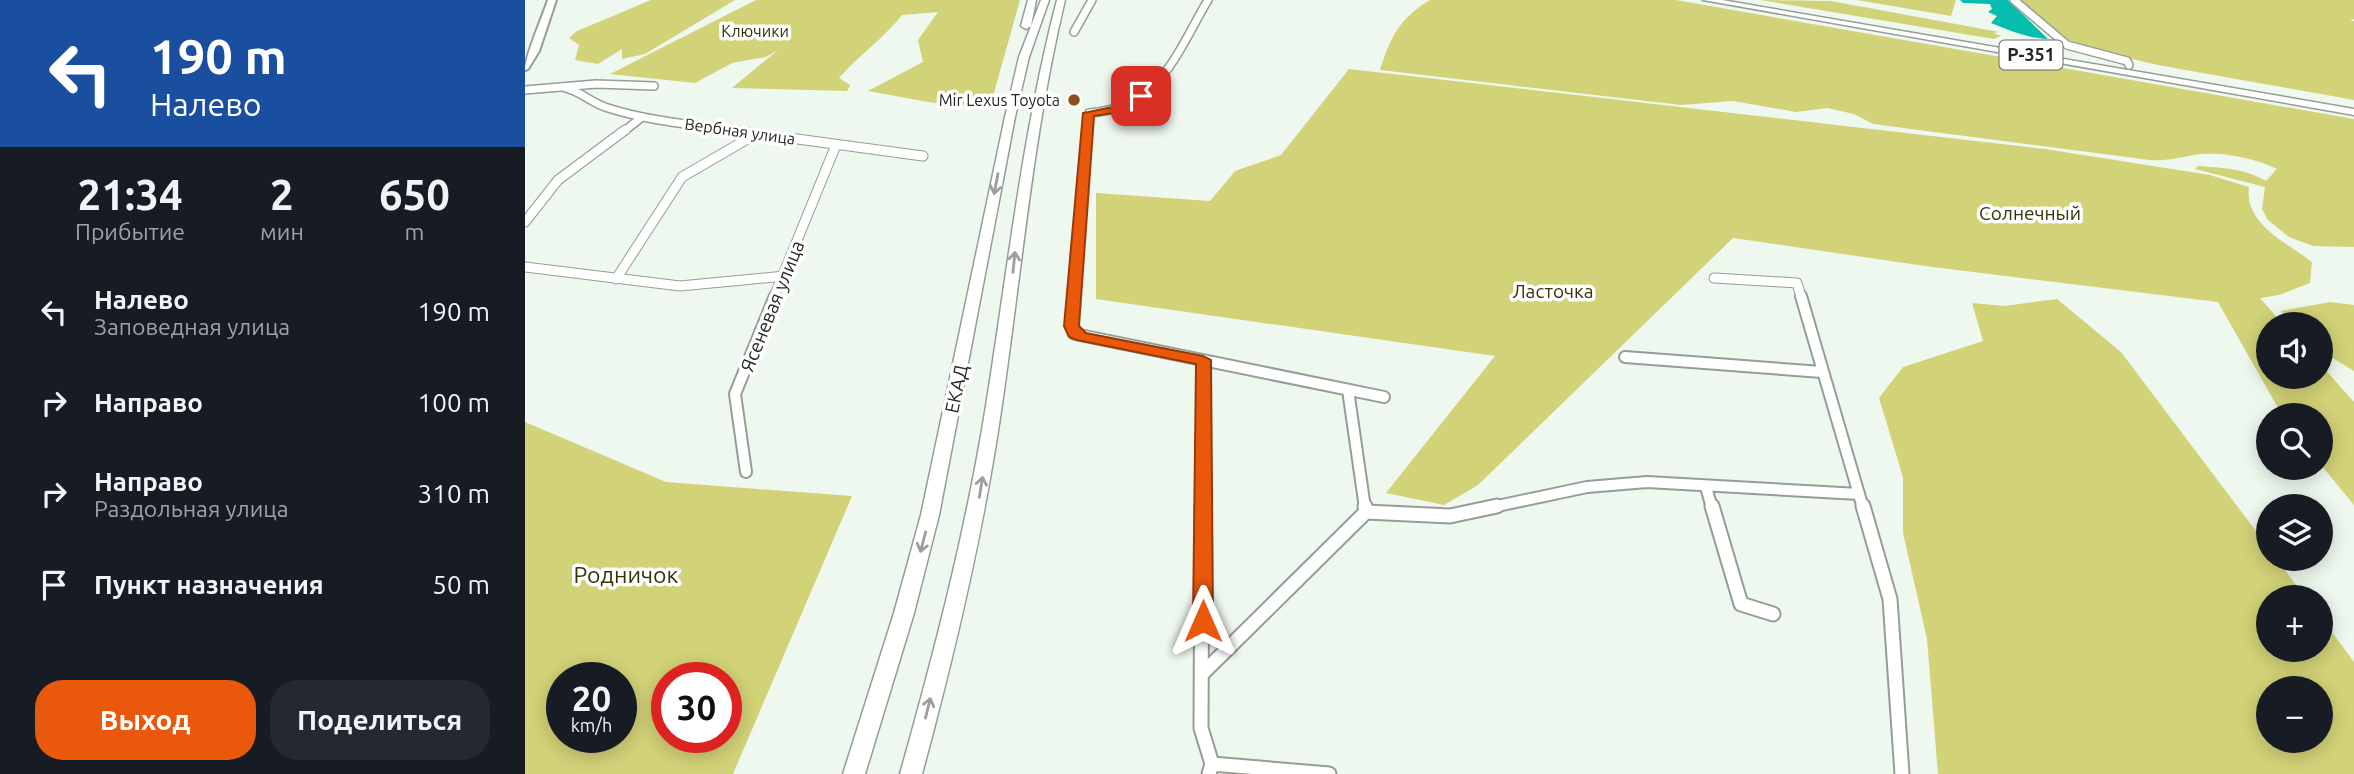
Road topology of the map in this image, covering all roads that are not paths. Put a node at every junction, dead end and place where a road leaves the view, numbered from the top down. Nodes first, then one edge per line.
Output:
1 (552, 0) edge
2 (1032, 0) edge
3 (1045, 0) edge
4 (1092, 0) edge
5 (1208, 0) edge
6 (1707, 0) edge
7 (1737, 0) edge
8 (2014, 0) edge
9 (1061, 5) edge
10 (1074, 32) dead end
11 (1024, 57) junction
12 (2129, 65) junction
13 (525, 67) edge
14 (654, 86) dead end
15 (563, 87) junction
16 (525, 90) edge
17 (2354, 106) edge
18 (2354, 112) edge
19 (642, 117) junction
20 (756, 134) junction
21 (836, 145) junction
22 (923, 156) dead end
23 (525, 222) edge
24 (525, 267) edge
25 (785, 276) junction
26 (1714, 278) dead end
27 (616, 279) junction
28 (1625, 357) dead end
29 (1203, 360) junction
30 (1822, 372) junction
31 (1347, 390) junction
32 (1384, 397) dead end
33 (746, 472) dead end
34 (1706, 487) junction
35 (1859, 494) junction
36 (1366, 512) junction
37 (1773, 614) dead end
38 (1203, 673) junction
39 (1210, 769) edge
40 (854, 774) edge
41 (911, 774) edge
42 (1329, 774) edge
43 (1902, 774) edge

1 - 13 main road
2 - 11 highway
3 - 11 highway, ЕКАД
4 - 10 street
5 - 29 street
6 - 18 highway, Р-351
7 - 12 highway, Р-351
8 - 12 street
41 -> 9 highway, ЕКАД
11 -> 40 highway, ЕКАД
12 - 17 highway, Р-351
14 - 15 street
15 - 16 street
15 - 19 street, Вербная улица
19 - 20 street, Вербная улица
19 - 23 street
20 - 21 street, Вербная улица
20 - 27 street
21 - 22 street, Вербная улица
21 - 25 street, Ясеневая улица
24 - 27 street
25 - 27 street
25 - 33 street, Ясеневая улица
26 - 30 street
28 - 30 street
29 - 31 street
29 - 38 street
30 - 35 street
31 - 32 street
31 - 36 street
34 - 35 street
34 - 36 street
34 - 37 street
35 - 43 street
36 - 38 street
38 - 39 street
39 - 42 street

